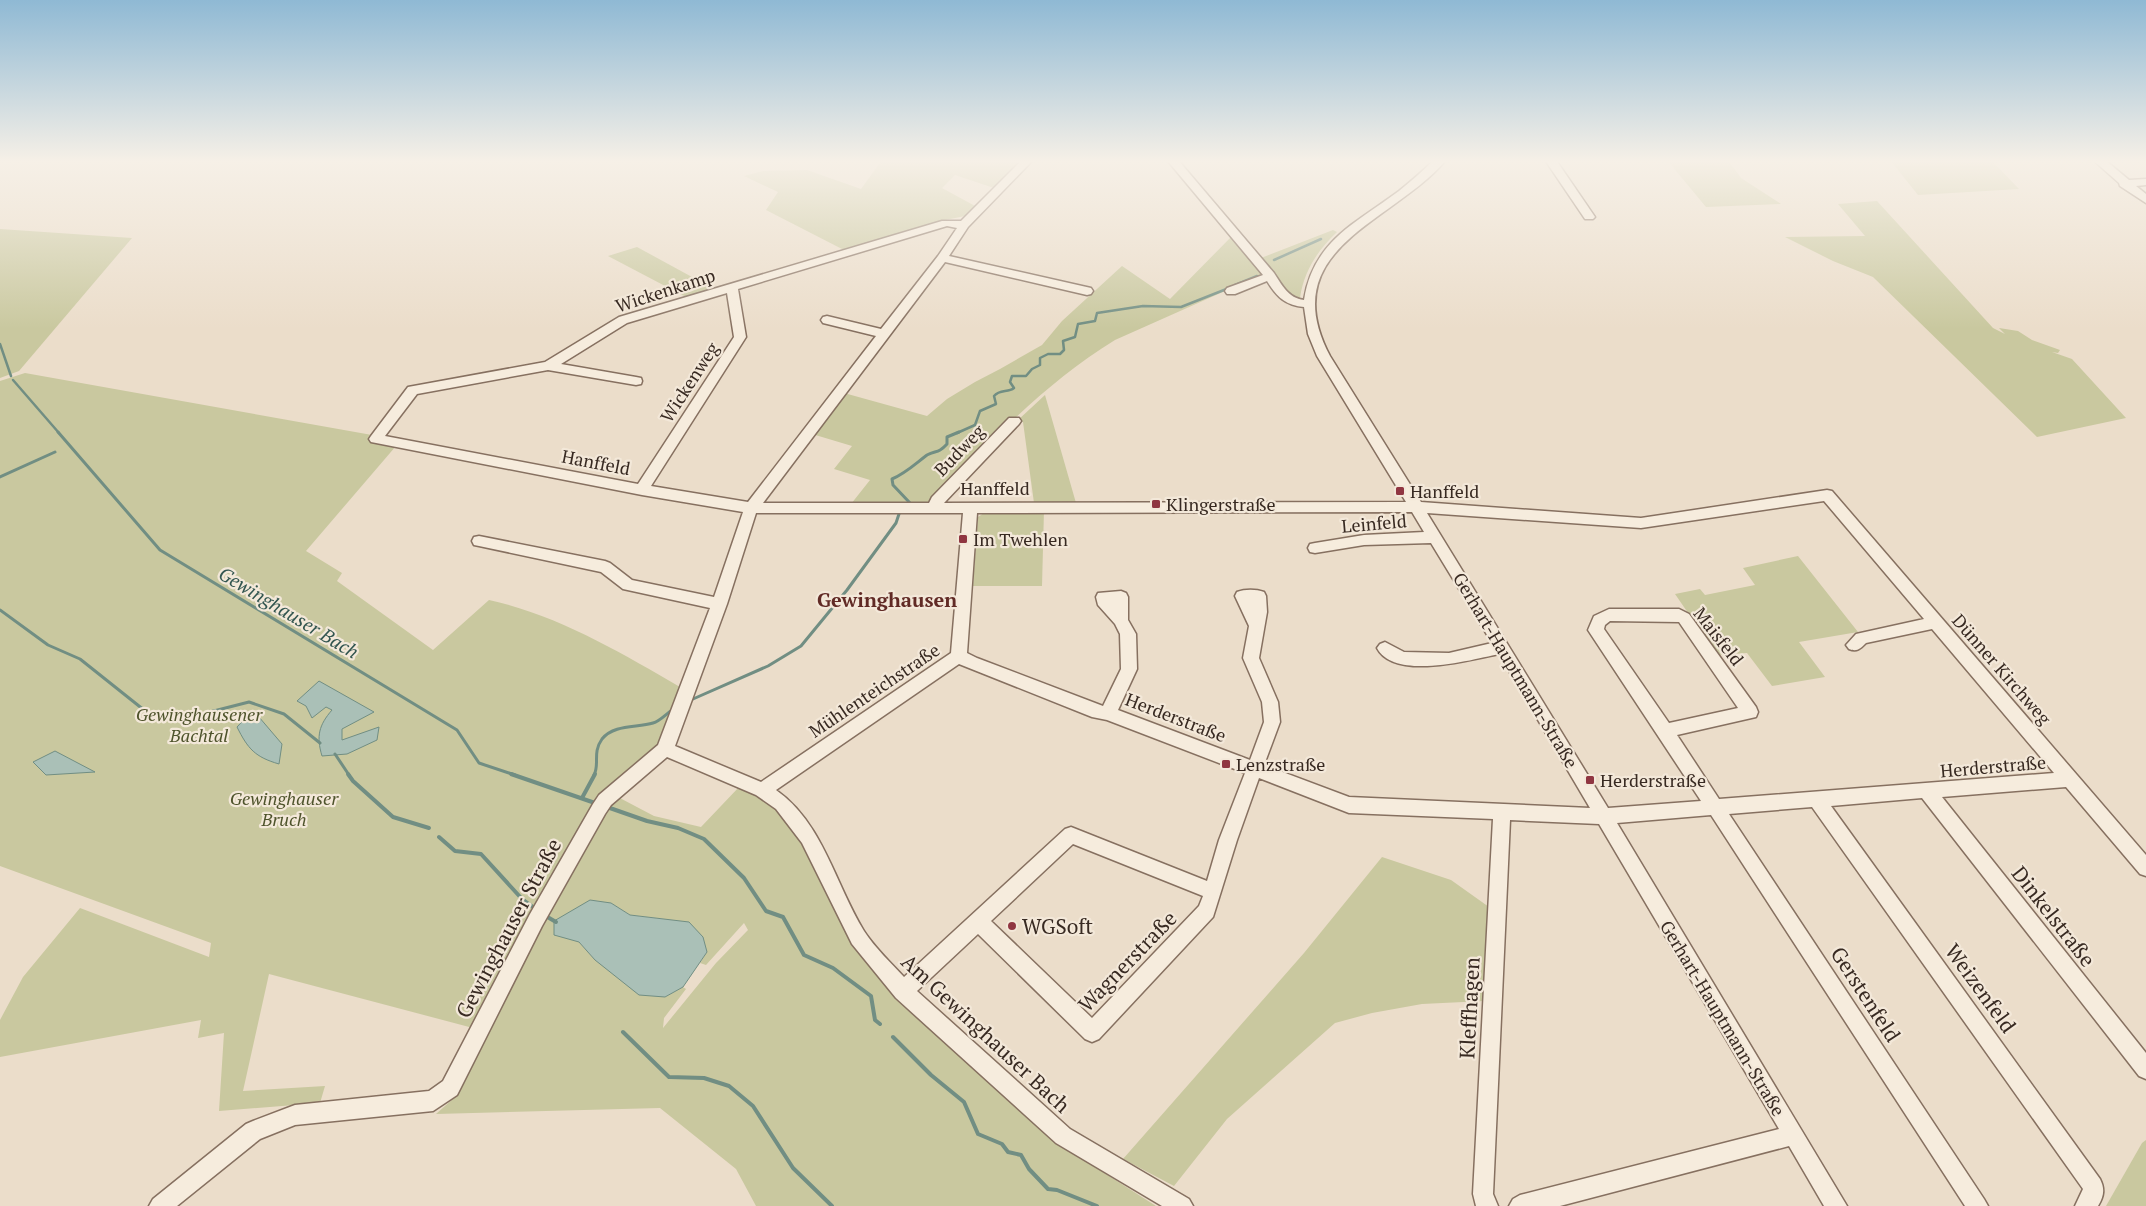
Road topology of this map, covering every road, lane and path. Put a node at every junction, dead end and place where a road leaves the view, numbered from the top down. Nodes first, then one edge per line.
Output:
1 (973, 216) edge
2 (1220, 216) edge
3 (1371, 216) edge
4 (964, 225) junction
5 (942, 258) junction
6 (1270, 276) junction
7 (732, 287) junction
8 (1231, 290) dead end
9 (1087, 291) dead end
10 (1310, 304) junction
11 (826, 320) dead end
12 (884, 334) junction
13 (548, 366) junction
14 (636, 381) dead end
15 (1014, 421) dead end
16 (376, 439) joint
17 (642, 490) junction
18 (1827, 495) joint
19 (934, 507) junction
20 (970, 507) junction
21 (1418, 507) junction
22 (751, 508) junction
23 (1436, 537) junction
24 (479, 541) dead end
25 (1316, 548) dead end
26 (719, 604) junction
27 (1120, 620) dead end
28 (1936, 622) junction
29 (1257, 627) dead end
30 (1854, 645) dead end
31 (1503, 647) junction
32 (1385, 648) dead end
33 (959, 656) junction
34 (1108, 713) junction
35 (1665, 732) junction
36 (665, 749) junction
37 (1255, 769) junction
38 (2070, 780) junction
39 (762, 790) junction
40 (1927, 791) junction
41 (1817, 800) junction
42 (1715, 808) junction
43 (1502, 812) junction
44 (1603, 816) junction
45 (2146, 868) edge
46 (1212, 891) junction
47 (978, 921) junction
48 (904, 991) junction
49 (2146, 1069) edge
50 (1793, 1135) junction
51 (160, 1206) edge
52 (1182, 1206) edge
53 (1487, 1206) edge
54 (1520, 1206) edge
55 (1836, 1206) edge
56 (1977, 1206) edge
57 (2086, 1206) edge

1 - 4 street
2 - 6 street
3 - 10 street, Gerhart-Hauptmann-Straße
4 - 5 street
4 - 7 street, Wickenkamp
5 - 9 street
5 - 12 street
6 - 8 street
6 - 10 street
7 - 13 street, Wickenkamp
7 - 17 street, Wickenweg
10 - 21 street, Gerhart-Hauptmann-Straße
11 - 12 street
12 - 22 street
13 - 14 street
13 - 16 street, Wickenkamp
15 - 19 street, Budweg
16 - 17 street, Hanffeld
17 - 22 street, Hanffeld
18 - 21 street, Hanffeld
18 - 28 street, Dünner Kirchweg
19 - 20 street, Hanffeld
19 - 22 street, Hanffeld
20 - 21 street, Hanffeld
20 - 33 street, Mühlenteichstraße
21 - 23 street, Gerhart-Hauptmann-Straße
22 - 26 street, Gewinghauser Straße
23 - 25 street, Leinfeld
23 - 31 street, Gerhart-Hauptmann-Straße
24 - 26 street
26 - 36 street, Gewinghauser Straße
27 - 34 street
28 - 30 street
28 - 38 street, Dünner Kirchweg
29 - 37 street
31 - 32 street
31 - 44 street, Gerhart-Hauptmann-Straße
33 - 34 street, Herderstraße
33 - 39 street, Mühlenteichstraße
34 - 37 street, Herderstraße
35 - 35 street, Maisfeld
35 - 42 street, Maisfeld
36 - 39 street, Am Gewinghauser Bach
36 - 51 street, Gewinghauser Straße
37 - 43 street, Herderstraße
37 - 46 street, Wagnerstraße
38 - 40 street, Herderstraße
38 - 45 street, Dünner Kirchweg
39 - 48 street, Am Gewinghauser Bach
40 - 41 street, Herderstraße
40 - 49 street, Dinkelstraße
41 - 42 street, Herderstraße
41 - 57 street, Weizenfeld
42 - 44 street, Herderstraße
42 - 56 street, Gerstenfeld
43 - 44 street, Herderstraße
43 - 53 street, Kleffhagen
44 - 50 street, Gerhart-Hauptmann-Straße
46 - 47 street
46 - 47 street, Wagnerstraße
47 - 48 street
48 - 52 street, Am Gewinghauser Bach
50 - 54 street
50 - 55 street, Gerhart-Hauptmann-Straße

